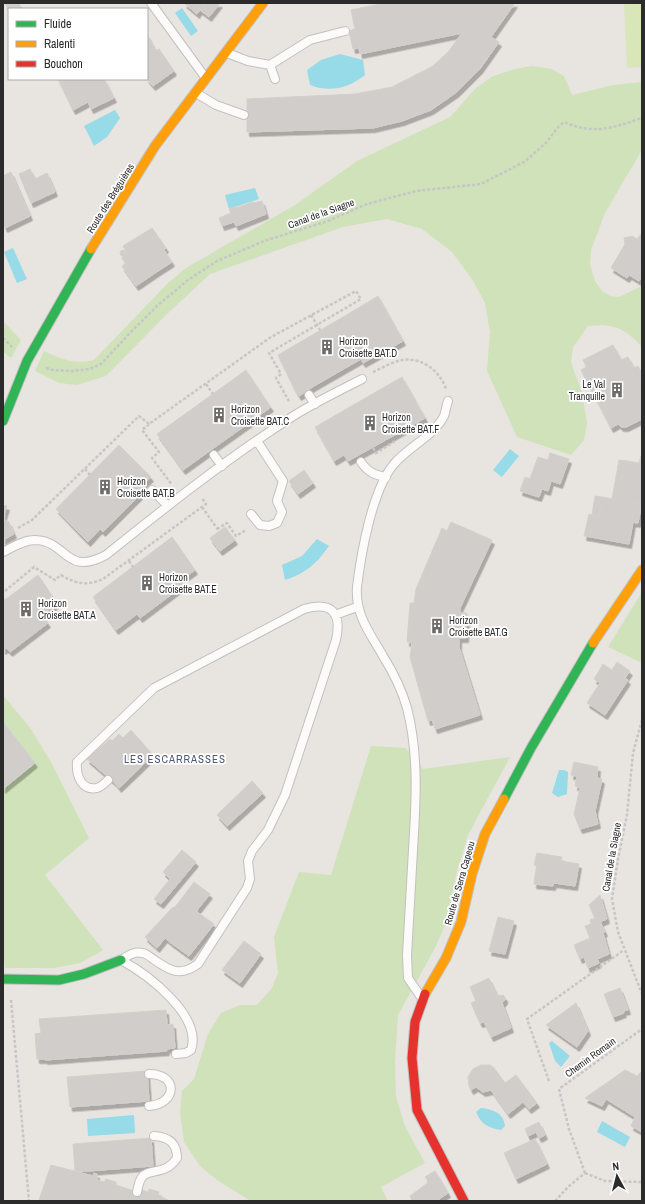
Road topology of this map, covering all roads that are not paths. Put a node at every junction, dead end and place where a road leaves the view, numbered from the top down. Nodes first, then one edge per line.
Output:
1 (151, 3) edge
2 (264, 3) edge
3 (345, 31) dead end
4 (226, 53) junction
5 (270, 65) junction
6 (206, 79) junction
7 (275, 79) dead end
8 (196, 93) junction
9 (244, 115) dead end
10 (362, 379) road end
11 (309, 395) dead end
12 (448, 401) road end
13 (315, 404) junction
14 (3, 421) edge
15 (257, 441) junction
16 (214, 455) dead end
17 (362, 462) dead end
18 (222, 466) junction
19 (386, 477) junction
20 (152, 490) dead end
21 (170, 504) junction
22 (251, 514) dead end
23 (3, 552) edge
24 (642, 570) edge
25 (357, 606) junction
26 (336, 615) junction
27 (108, 780) dead end
28 (121, 960) junction
29 (6, 979) edge
30 (422, 999) junction
31 (176, 1054) dead end
32 (149, 1074) dead end
33 (149, 1106) dead end
34 (154, 1136) dead end
35 (137, 1192) dead end
36 (464, 1201) edge

1 - 6 lane
2 - 4 street, Route des Bréguières
3 - 5 lane
4 - 5 lane
4 - 6 street, Route des Bréguières
5 - 7 lane
6 - 8 street, Route des Bréguières
8 - 9 lane
8 - 14 street, Route des Bréguières
10 - 13 lane
11 - 13 lane
12 - 19 lane
13 - 15 lane
15 - 18 lane
15 - 22 lane
16 - 18 lane
17 - 19 lane
18 - 21 lane
19 - 25 lane
20 - 21 lane
21 - 23 lane
24 - 30 street, Route de Serra Capeou
25 - 26 lane
25 - 30 lane
26 - 27 lane
26 - 28 lane
28 - 29 street
28 - 31 lane
30 - 36 street, Route de Serra Capeou
32 - 33 lane
34 - 35 lane

